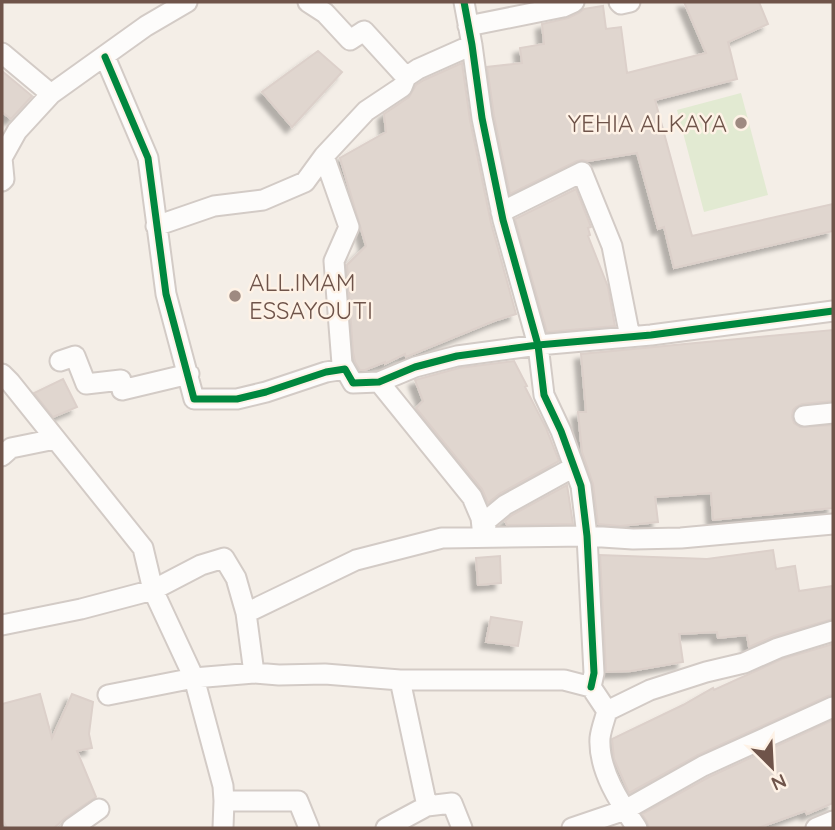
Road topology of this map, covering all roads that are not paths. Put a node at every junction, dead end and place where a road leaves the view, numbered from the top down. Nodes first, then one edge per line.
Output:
1 (187, 2) edge
2 (308, 2) edge
3 (464, 2) edge
4 (619, 2) edge
5 (630, 2) edge
6 (566, 4) edge
7 (470, 36) junction
8 (2, 53) edge
9 (105, 57) junction
10 (406, 78) junction
11 (51, 94) junction
12 (324, 156) junction
13 (2, 181) edge
14 (501, 212) junction
15 (156, 226) junction
16 (833, 311) edge
17 (630, 337) junction
18 (538, 345) junction
19 (60, 361) dead end
20 (345, 369) junction
21 (2, 374) edge
22 (189, 374) junction
23 (379, 382) junction
24 (833, 413) edge
25 (804, 416) dead end
26 (55, 439) junction
27 (2, 456) edge
28 (574, 467) junction
29 (833, 524) edge
30 (587, 536) junction
31 (483, 537) junction
32 (153, 590) junction
33 (246, 613) junction
34 (2, 625) edge
35 (833, 631) edge
36 (254, 673) junction
37 (194, 678) junction
38 (400, 680) junction
39 (591, 687) junction
40 (108, 695) dead end
41 (833, 707) edge
42 (607, 711) junction
43 (224, 801) junction
44 (427, 806) junction
45 (99, 809) dead end
46 (625, 810) junction
47 (833, 821) edge
48 (72, 828) edge
49 (223, 828) edge
50 (309, 828) edge
51 (386, 828) edge
52 (462, 828) edge
53 (572, 828) edge
54 (637, 828) edge
55 (816, 828) edge

1 - 9 street
2 - 10 street
3 - 7 street
4 - 5 street
6 - 7 street
7 - 10 street
7 - 14 street
8 - 11 street
9 - 11 street
9 - 15 street
10 - 12 street
11 - 13 street
12 - 15 street
12 - 20 street
14 - 17 street
14 - 18 street
15 - 22 street
16 - 17 street
17 - 18 street
18 - 23 street
18 - 28 street
19 - 22 street
20 - 22 street
20 - 23 street
21 - 26 street
23 - 31 street
24 - 25 street
26 - 27 street
26 - 32 street
28 - 30 street
28 - 31 street
29 - 30 street
30 - 31 street
30 - 39 street
31 - 33 street
32 - 33 street
32 - 34 street
32 - 37 street
33 - 36 street
35 - 42 street
36 - 37 street
36 - 38 street
37 - 40 street
37 - 43 street
38 - 39 street
38 - 44 street
39 - 42 street
41 - 46 street
42 - 46 street
43 - 49 street
43 - 50 street
44 - 51 street
44 - 52 street
45 - 48 street
46 - 53 street
46 - 54 street
47 - 55 street

